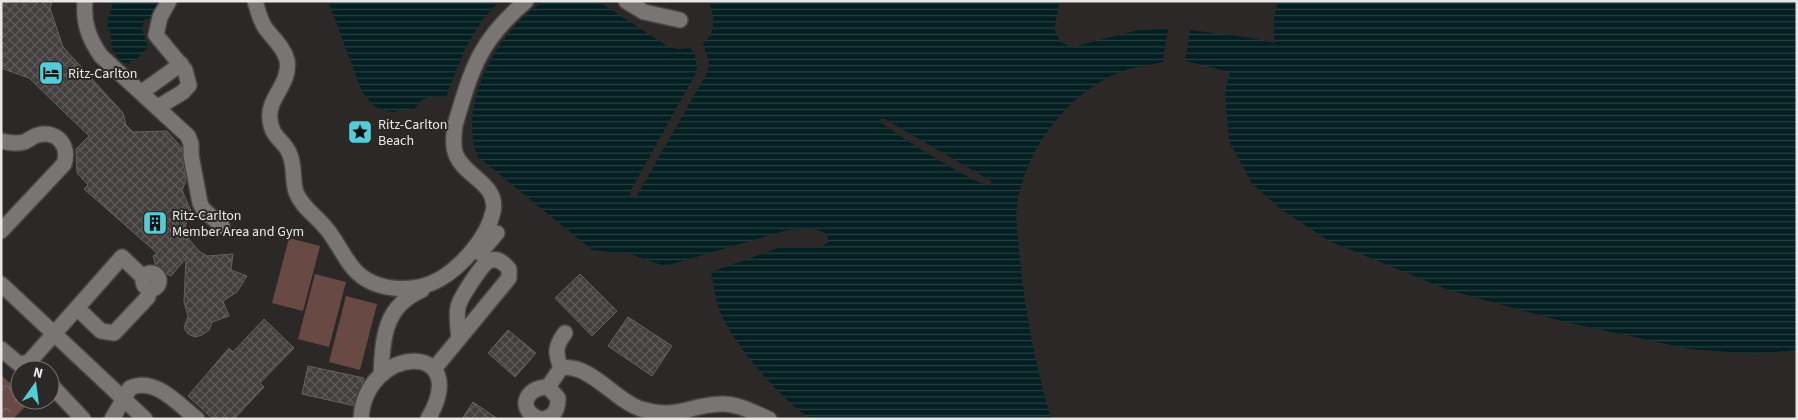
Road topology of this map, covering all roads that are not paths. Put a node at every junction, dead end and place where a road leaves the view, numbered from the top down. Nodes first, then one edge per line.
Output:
1 (85, 1) edge
2 (169, 1) edge
3 (255, 1) edge
4 (526, 1) edge
5 (626, 1) edge
6 (680, 20) dead end
7 (181, 64) junction
8 (142, 92) junction
9 (158, 107) junction
10 (1, 141) edge
11 (222, 226) dead end
12 (1, 231) edge
13 (497, 233) dead end
14 (482, 243) junction
15 (1, 284) edge
16 (409, 292) junction
17 (77, 308) junction
18 (54, 333) junction
19 (565, 333) dead end
20 (459, 338) junction
21 (1, 349) edge
22 (14, 360) edge
23 (37, 360) edge
24 (561, 368) junction
25 (434, 369) junction
26 (381, 374) junction
27 (548, 387) junction
28 (60, 395) edge
29 (124, 397) junction
30 (537, 418) edge
31 (83, 419) edge
32 (112, 419) edge
33 (145, 419) edge
34 (197, 419) edge
35 (361, 419) edge
36 (428, 419) edge
37 (768, 419) edge

1 - 8 lane
2 - 7 lane
3 - 16 lane
4 - 14 lane
5 - 6 lane
7 - 8 lane
7 - 9 lane
8 - 9 lane
9 - 11 lane
10 - 12 lane
13 - 14 lane
14 - 16 lane
15 - 18 lane
16 - 26 lane
17 - 17 lane
17 - 18 lane
18 - 23 lane
18 - 29 lane
19 - 24 lane
20 - 20 lane
20 - 25 lane
21 - 22 lane
24 - 27 lane
24 - 37 lane
25 - 26 lane
25 - 36 lane
26 - 35 lane
27 - 30 lane
27 - 30 lane
28 - 31 lane
29 - 32 lane
29 - 33 lane
29 - 34 lane

